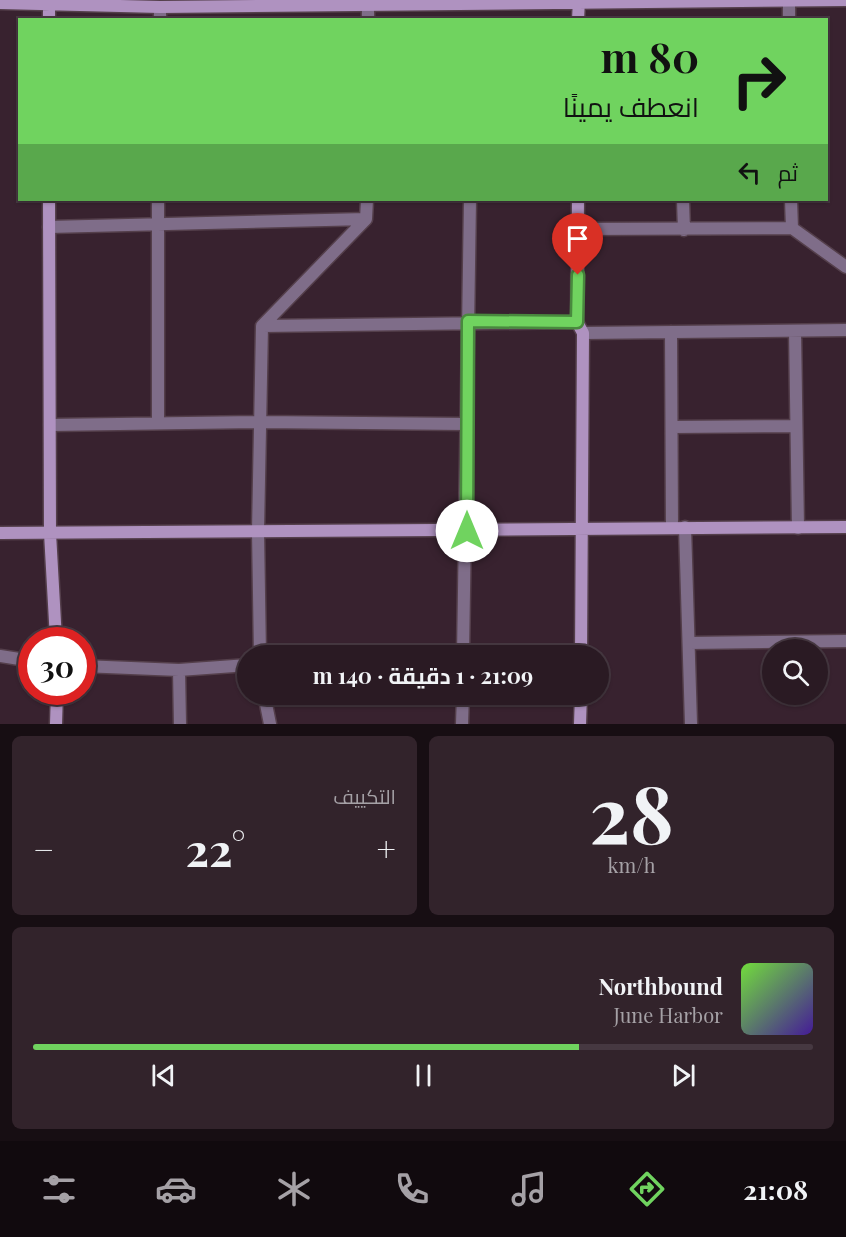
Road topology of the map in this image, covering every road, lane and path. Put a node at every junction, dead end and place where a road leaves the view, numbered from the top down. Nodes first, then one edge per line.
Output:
1 (789, 0) edge
2 (846, 0) edge
3 (579, 1) edge
4 (49, 2) edge
5 (0, 3) edge
6 (368, 3) edge
7 (160, 13) edge
8 (49, 18) edge
9 (578, 18) edge
10 (789, 18) edge
11 (49, 201) edge
12 (158, 201) edge
13 (367, 201) edge
14 (470, 201) edge
15 (578, 201) edge
16 (683, 201) edge
17 (791, 201) edge
18 (366, 219) junction
19 (158, 224) junction
20 (50, 227) junction
21 (792, 228) junction
22 (578, 229) junction
23 (684, 230) junction
24 (846, 267) edge
25 (468, 321) junction
26 (262, 326) junction
27 (580, 328) junction
28 (846, 330) edge
29 (795, 331) junction
30 (671, 332) junction
31 (260, 422) junction
32 (158, 423) junction
33 (50, 424) junction
34 (466, 424) junction
35 (796, 426) junction
36 (672, 427) junction
37 (679, 527) junction
38 (846, 527) edge
39 (798, 528) junction
40 (583, 530) junction
41 (258, 531) junction
42 (467, 531) junction
43 (0, 533) edge
44 (50, 533) junction
45 (55, 627) edge
46 (846, 641) edge
47 (689, 643) junction
48 (260, 645) edge
49 (463, 645) edge
50 (581, 645) edge
51 (0, 656) edge
52 (18, 659) edge
53 (237, 666) edge
54 (96, 667) edge
55 (179, 670) junction
56 (57, 705) edge
57 (266, 705) edge
58 (462, 705) edge
59 (581, 705) edge
60 (57, 724) edge
61 (180, 724) edge
62 (270, 724) edge
63 (462, 724) edge
64 (580, 724) edge
65 (691, 724) edge

1 - 2 street
1 - 3 street
1 - 10 street
3 - 6 street
3 - 9 street
4 - 5 street
4 - 7 street
4 - 8 street
6 - 7 street
11 - 20 street
12 - 19 street
13 - 18 street
14 - 25 street
15 - 22 street
16 - 23 street
17 - 21 street
18 - 19 street
18 - 26 street
19 - 20 street
19 - 32 street
20 - 33 street
21 - 23 street
21 - 24 street
22 - 23 street
22 - 27 street
25 - 26 street
25 - 27 street
25 - 34 street
26 - 31 street
27 - 30 street
27 - 40 street
28 - 29 street
29 - 30 street
29 - 35 street
30 - 36 street
31 - 32 street
31 - 34 street
31 - 41 street
32 - 33 street
33 - 44 street
34 - 42 street
35 - 36 street
35 - 39 street
36 - 37 street
37 - 39 street
37 - 40 street
37 - 47 street
38 - 39 street
40 - 42 street
40 - 50 street
41 - 42 street
41 - 44 street
41 - 48 street
42 - 49 street
43 - 44 street
44 - 45 street
46 - 47 street
47 - 65 street
51 - 52 street
53 - 55 street
54 - 55 street
55 - 61 street
56 - 60 street
57 - 62 street
58 - 63 street
59 - 64 street

